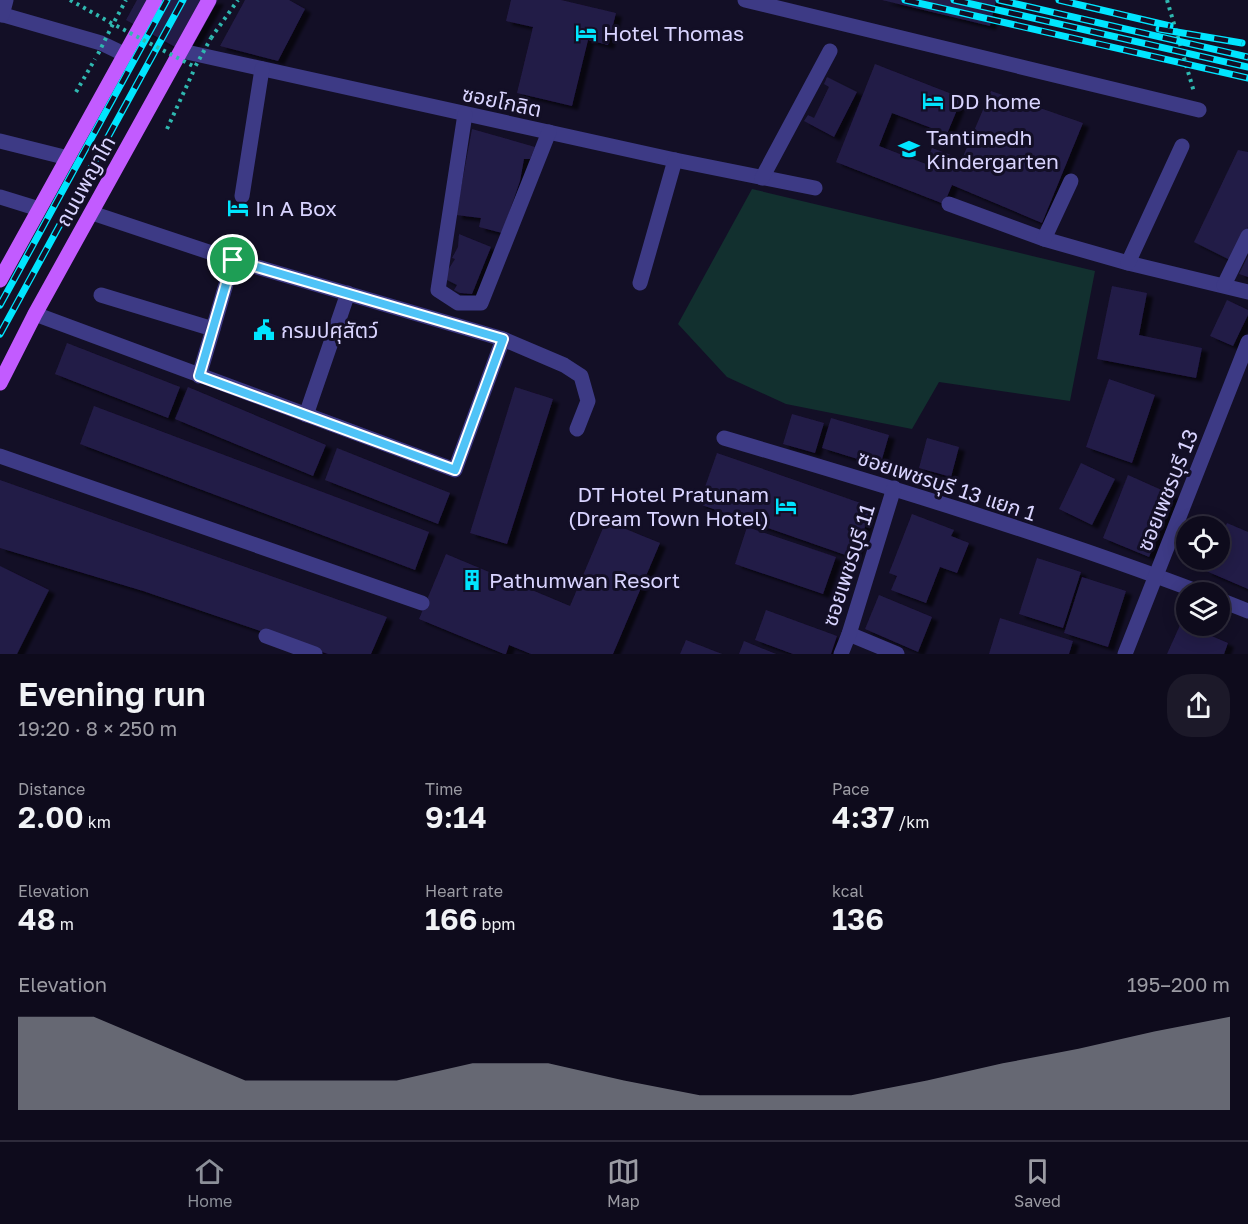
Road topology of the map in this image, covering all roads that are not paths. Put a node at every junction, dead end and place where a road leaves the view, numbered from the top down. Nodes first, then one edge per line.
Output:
1 (154, 0) edge
2 (209, 0) edge
3 (745, 0) edge
4 (3, 10) edge
5 (182, 51) junction
6 (830, 51) dead end
7 (126, 55) junction
8 (262, 69) junction
9 (1199, 110) road end
10 (465, 114) junction
11 (549, 132) junction
12 (0, 141) edge
13 (1182, 146) dead end
14 (68, 158) junction
15 (675, 160) junction
16 (762, 178) junction
17 (1071, 181) dead end
18 (814, 188) dead end
19 (242, 196) dead end
20 (0, 197) edge
21 (949, 204) dead end
22 (39, 209) junction
23 (92, 213) junction
24 (1248, 236) edge
25 (1044, 239) junction
26 (233, 260) junction
27 (1128, 263) junction
28 (0, 280) edge
29 (640, 283) dead end
30 (1224, 285) junction
31 (1248, 292) edge
32 (348, 293) junction
33 (101, 295) dead end
34 (35, 314) junction
35 (213, 329) junction
36 (503, 339) junction
37 (1248, 342) edge
38 (199, 376) junction
39 (0, 383) edge
40 (306, 415) junction
41 (577, 429) dead end
42 (724, 438) dead end
43 (0, 456) edge
44 (894, 488) junction
45 (1155, 576) junction
46 (1176, 584) edge
47 (422, 603) dead end
48 (1230, 604) edge
49 (1248, 611) edge
50 (849, 634) junction
51 (266, 636) dead end
52 (315, 654) edge
53 (841, 654) edge
54 (897, 654) edge
55 (1125, 654) edge

1 - 7 main road, ถนนพญาไท
2 - 5 main road, ถนนพญาไท
3 - 9 street
4 - 7 street
5 - 8 street, ซอยโกลิต
5 - 23 main road, ถนนพญาไท
6 - 16 street
7 - 14 main road, ถนนพญาไท
8 - 10 street, ซอยโกลิต
8 - 19 street
10 - 11 street, ซอยโกลิต
10 - 11 street
11 - 15 street, ซอยโกลิต
12 - 14 street
13 - 27 street
14 - 22 main road, ถนนพญาไท
15 - 16 street, ซอยโกลิต
15 - 29 street
16 - 18 street, ซอยโกลิต
17 - 25 street
20 - 22 street
21 - 25 street
22 - 28 main road, ถนนพญาไท
23 - 26 street
23 - 34 main road, ถนนพญาไท
24 - 30 street
25 - 27 street
26 - 32 street
26 - 35 street
27 - 30 street
30 - 31 street
32 - 36 street
32 - 40 street
33 - 35 street
34 - 38 street
34 - 39 main road, ถนนพญาไท
35 - 38 street
36 - 40 street
36 - 41 street
37 - 45 street, ซอยเพชรบุรี 13
38 - 40 street
42 - 44 street, ซอยเพชรบุรี 13 แยก 1
43 - 47 street
44 - 45 street, ซอยเพชรบุรี 13 แยก 1
44 - 50 street, ซอยเพชรบุรี 11
45 - 46 street, ซอยเพชรบุรี 13 แยก 1
45 - 55 street, ซอยเพชรบุรี 13
48 - 49 street
50 - 53 street, ซอยเพชรบุรี 11
50 - 54 street
51 - 52 street

